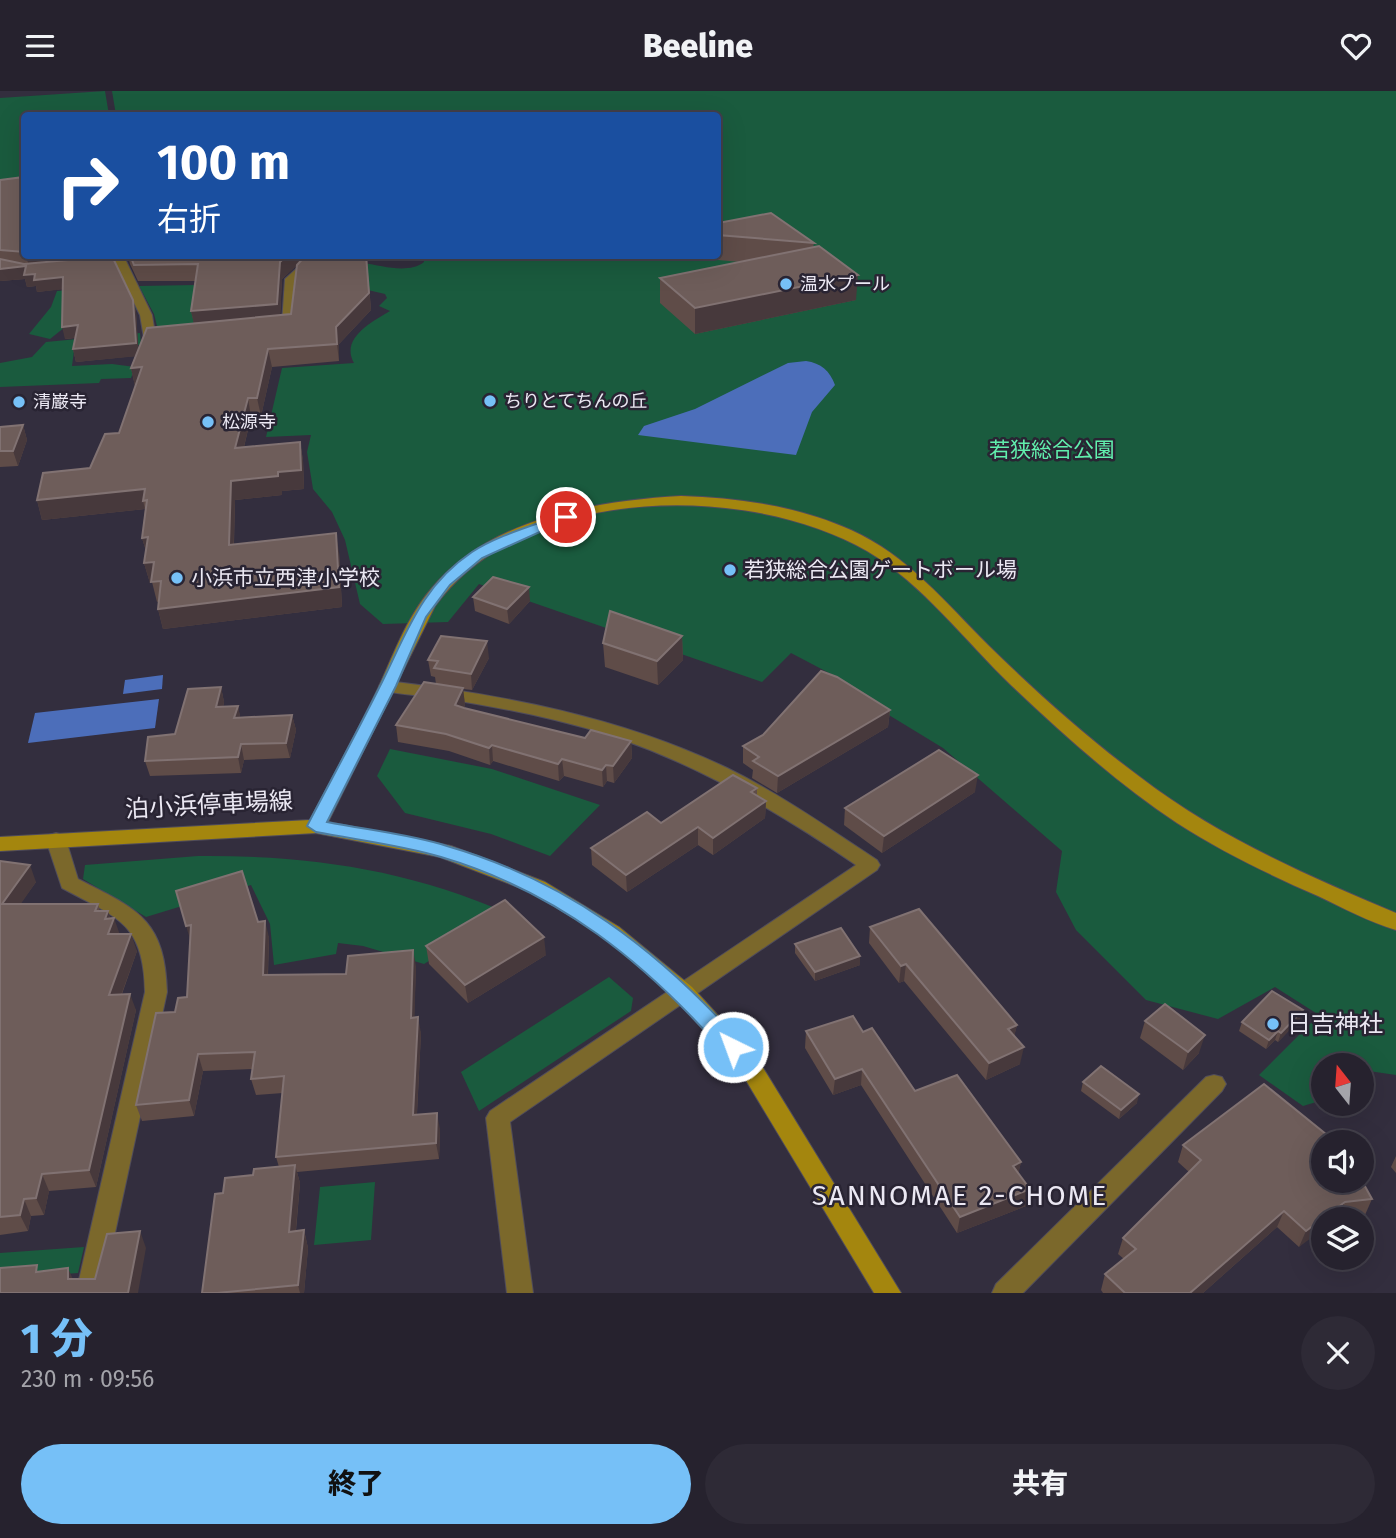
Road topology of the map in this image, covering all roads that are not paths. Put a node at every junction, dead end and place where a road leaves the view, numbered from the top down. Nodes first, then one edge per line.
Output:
1 (309, 259) edge
2 (120, 261) dead end
3 (261, 328) edge
4 (178, 335) edge
5 (388, 686) junction
6 (316, 826) junction
7 (56, 840) junction
8 (0, 844) edge
9 (1396, 922) edge
10 (684, 993) junction
11 (1214, 1084) dead end
12 (89, 1293) edge
13 (520, 1293) edge
14 (888, 1293) edge
15 (1005, 1293) edge

1 - 3 street
2 - 4 street
5 - 6 street
5 - 9 street
5 - 10 street
6 - 7 street, 泊小浜停車場線
6 - 10 street, 泊小浜停車場線
7 - 8 street, 泊小浜停車場線
7 - 12 street
10 - 13 street
10 - 14 street, 泊小浜停車場線
11 - 15 street

